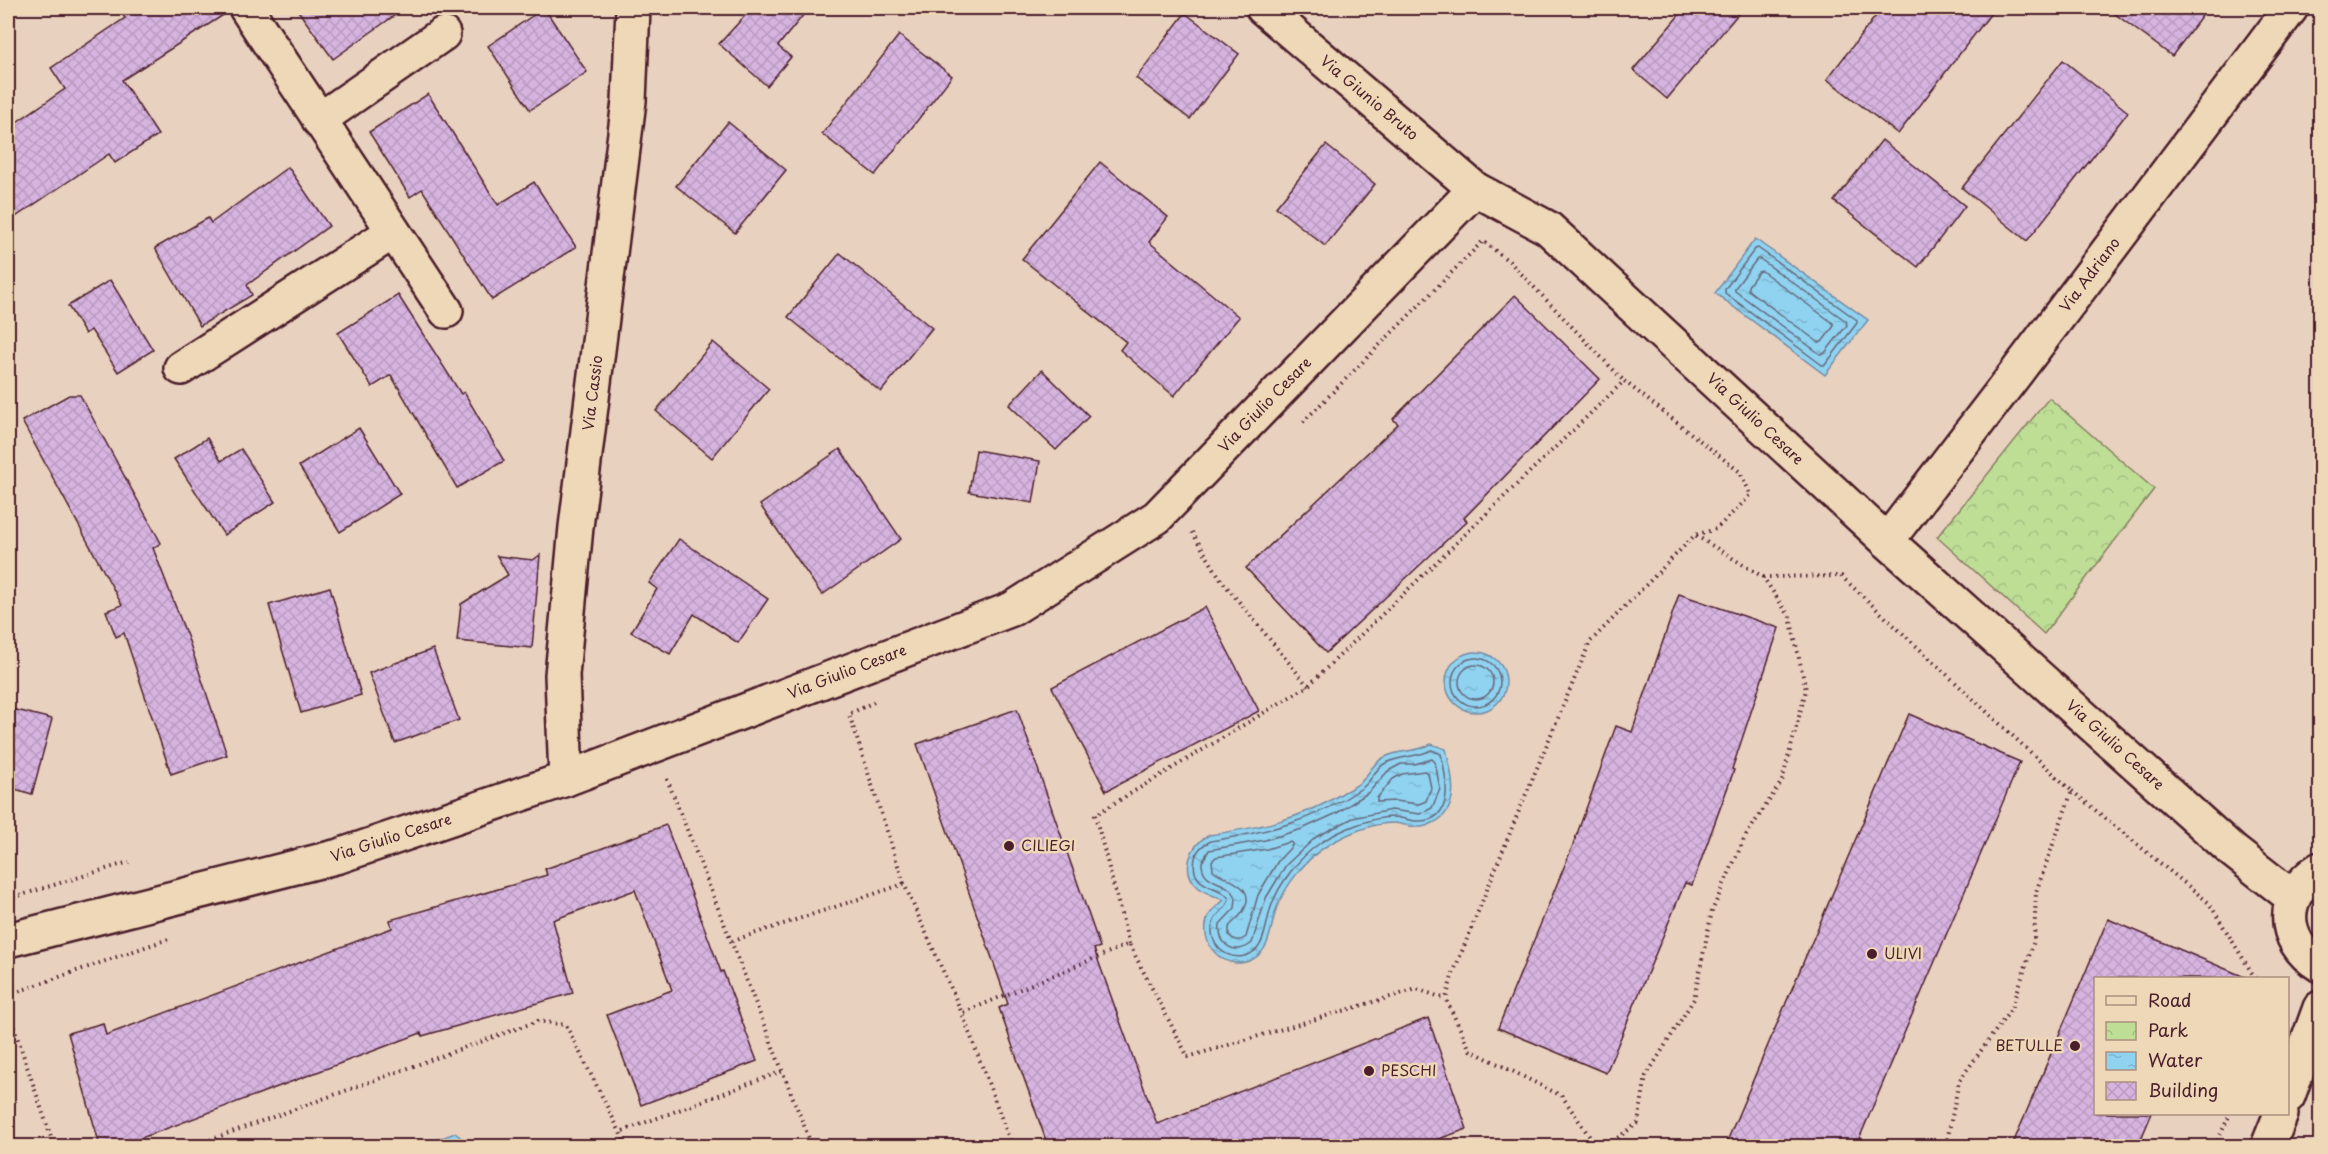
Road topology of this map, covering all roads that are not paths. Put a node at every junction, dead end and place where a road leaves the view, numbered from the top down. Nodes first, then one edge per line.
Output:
1 (246, 8) edge
2 (633, 8) edge
3 (1263, 8) edge
4 (2291, 8) edge
5 (443, 34) dead end
6 (320, 120) junction
7 (1475, 189) junction
8 (393, 232) junction
9 (446, 311) dead end
10 (181, 368) dead end
11 (1887, 541) junction
12 (567, 779) junction
13 (2320, 870) edge
14 (2293, 898) junction
15 (8, 940) edge
16 (2320, 965) edge
17 (2320, 1008) edge
18 (2289, 1092) edge
19 (2280, 1115) edge
20 (2268, 1146) edge

1 - 6 street
2 - 12 street, Via Cassio
3 - 7 street, Via Giunio Bruto
4 - 11 street, Via Adriano
5 - 6 street
6 - 8 street
7 - 11 street, Via Giulio Cesare
7 - 12 street, Via Giulio Cesare
8 - 9 street
8 - 10 street
11 - 14 street, Via Giulio Cesare
12 - 15 street, Via Giulio Cesare
13 - 14 street
14 - 16 street
17 - 18 street
19 - 20 street

